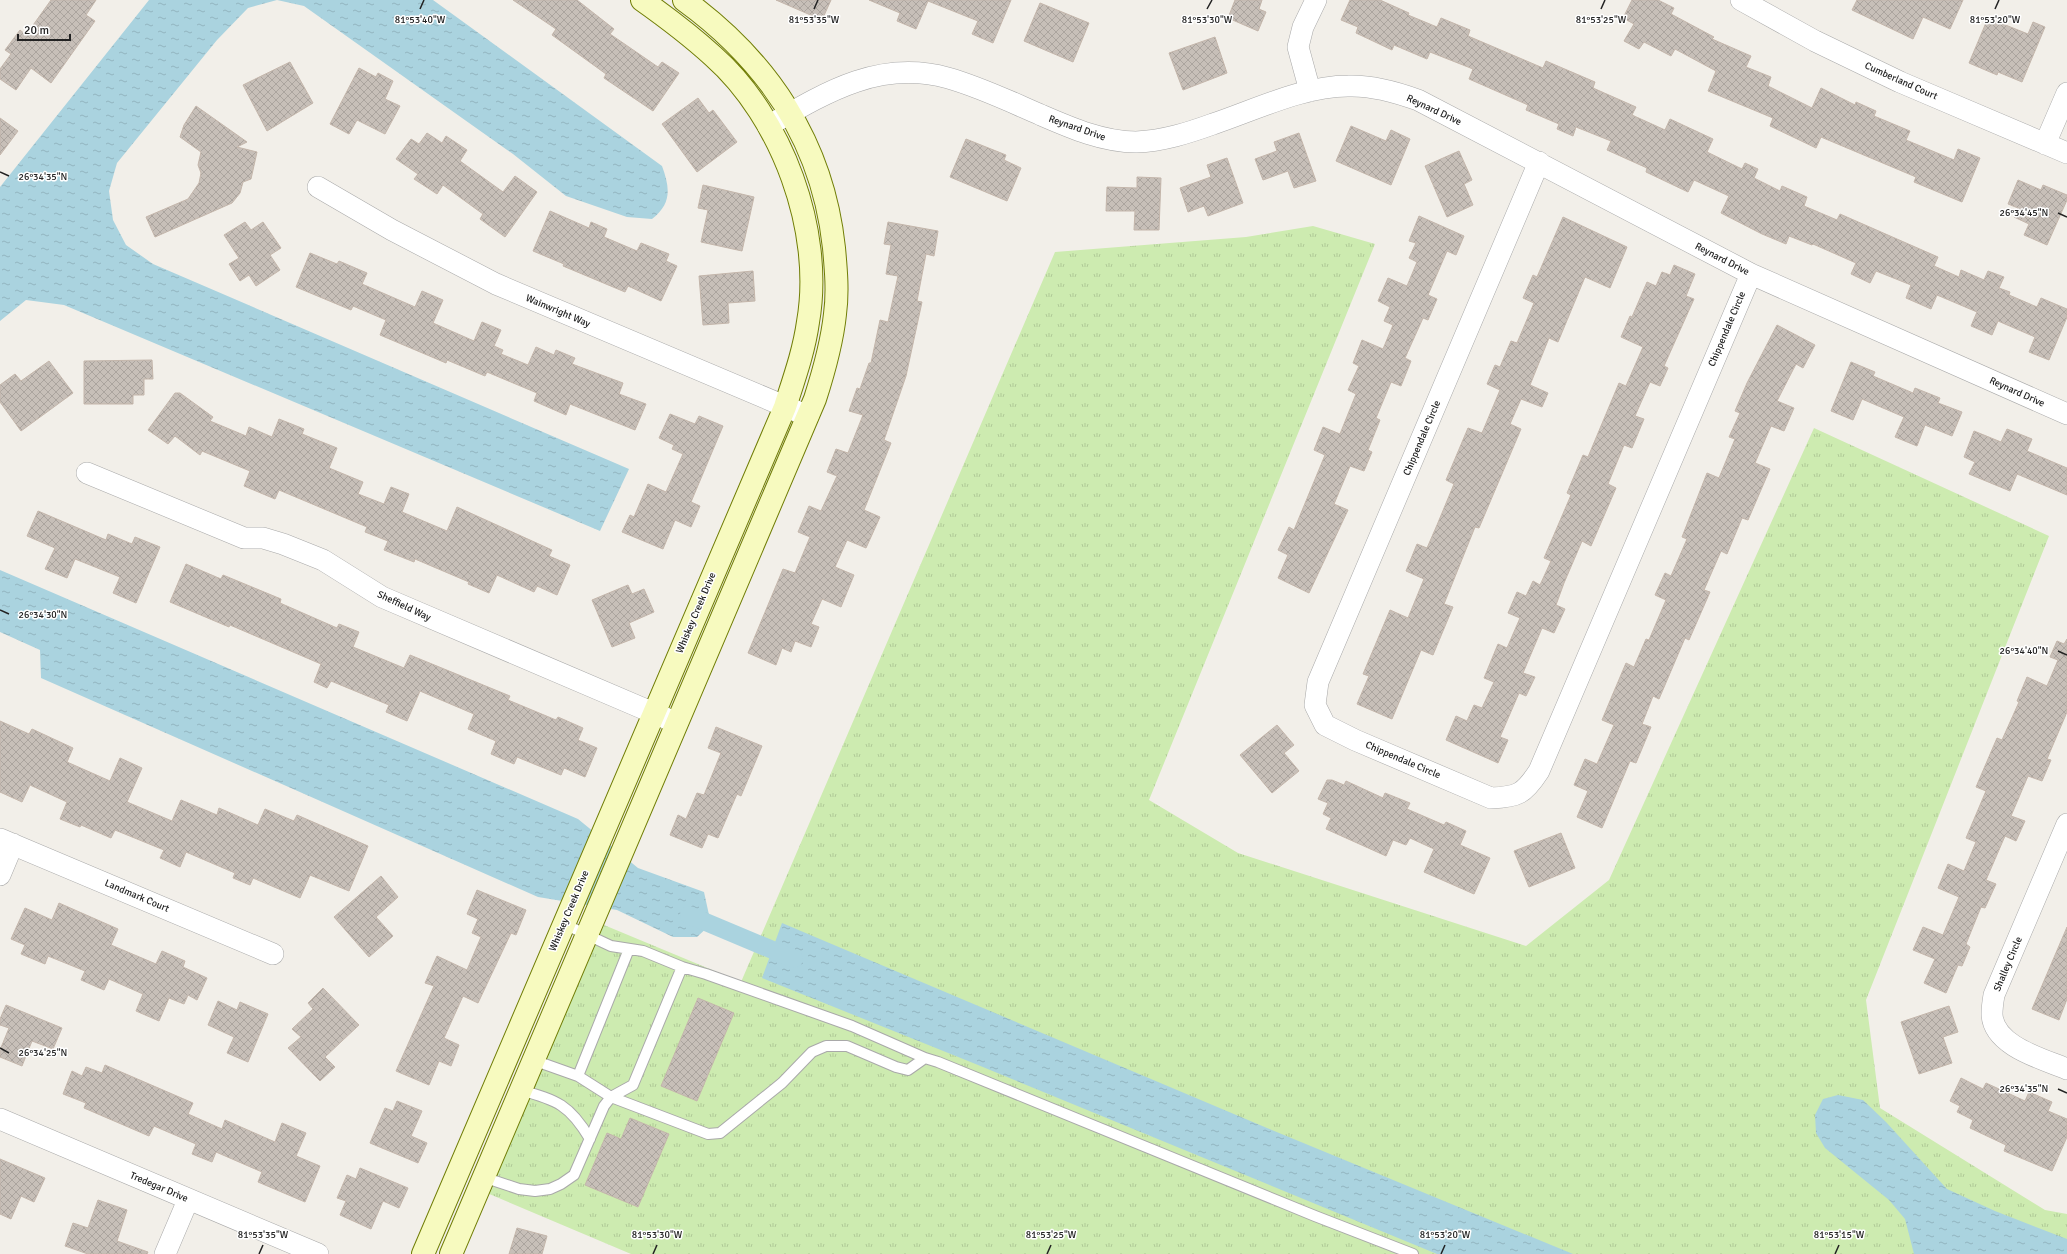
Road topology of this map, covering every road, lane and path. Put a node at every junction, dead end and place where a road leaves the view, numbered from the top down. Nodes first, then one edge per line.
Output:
1 (642, 0) edge
2 (684, 0) edge
3 (1316, 0) edge
4 (1741, 0) edge
5 (1310, 91) junction
6 (2067, 93) edge
7 (791, 113) junction
8 (768, 126) junction
9 (2045, 144) junction
10 (2067, 153) edge
11 (1539, 162) junction
12 (318, 187) dead end
13 (1751, 274) junction
14 (785, 407) junction
15 (2067, 414) edge
16 (808, 416) junction
17 (87, 473) dead end
18 (653, 713) junction
19 (677, 723) junction
20 (2067, 824) edge
21 (6, 841) edge
22 (0, 875) edge
23 (566, 917) junction
24 (590, 927) junction
25 (629, 949) junction
26 (273, 954) dead end
27 (682, 967) junction
28 (925, 1058) junction
29 (533, 1060) junction
30 (2067, 1069) edge
31 (578, 1076) junction
32 (520, 1090) junction
33 (611, 1097) junction
34 (0, 1119) edge
35 (590, 1139) junction
36 (483, 1177) junction
37 (188, 1200) junction
38 (165, 1254) edge
39 (318, 1254) edge
40 (423, 1254) edge
41 (451, 1254) edge
42 (1413, 1254) edge

1 - 8 street, Whiskey Creek Drive
2 - 7 street
3 - 5 street
4 - 9 street, Cumberland Court
5 - 7 street, Reynard Drive
5 - 11 street, Reynard Drive
6 - 9 street
7 - 8 street, Reynard Drive
7 - 16 street
8 - 14 street, Whiskey Creek Drive
9 - 10 street, Cumberland Court
11 - 13 street, Reynard Drive
11 - 13 street, Chippendale Circle
12 - 14 street, Wainwright Way
13 - 15 street, Reynard Drive
14 - 16 street, Wainwright Way
14 - 18 street, Whiskey Creek Drive
16 - 19 street
17 - 18 street, Sheffield Way
18 - 19 street, Sheffield Way
18 - 23 street, Whiskey Creek Drive
19 - 24 street
20 - 30 street, Shalley Circle
21 - 22 street
21 - 26 street, Landmark Court
23 - 24 lane
23 - 40 street, Whiskey Creek Drive
24 - 25 lane
24 - 29 street
25 - 27 lane
25 - 31 lane
27 - 28 lane
27 - 33 lane
28 - 33 lane
28 - 42 lane
29 - 31 lane
29 - 32 street
31 - 33 lane
32 - 35 lane
32 - 36 street
33 - 35 lane
34 - 37 street, Tredegar Drive
35 - 36 lane
36 - 41 street
37 - 38 street
37 - 39 street, Tredegar Drive

